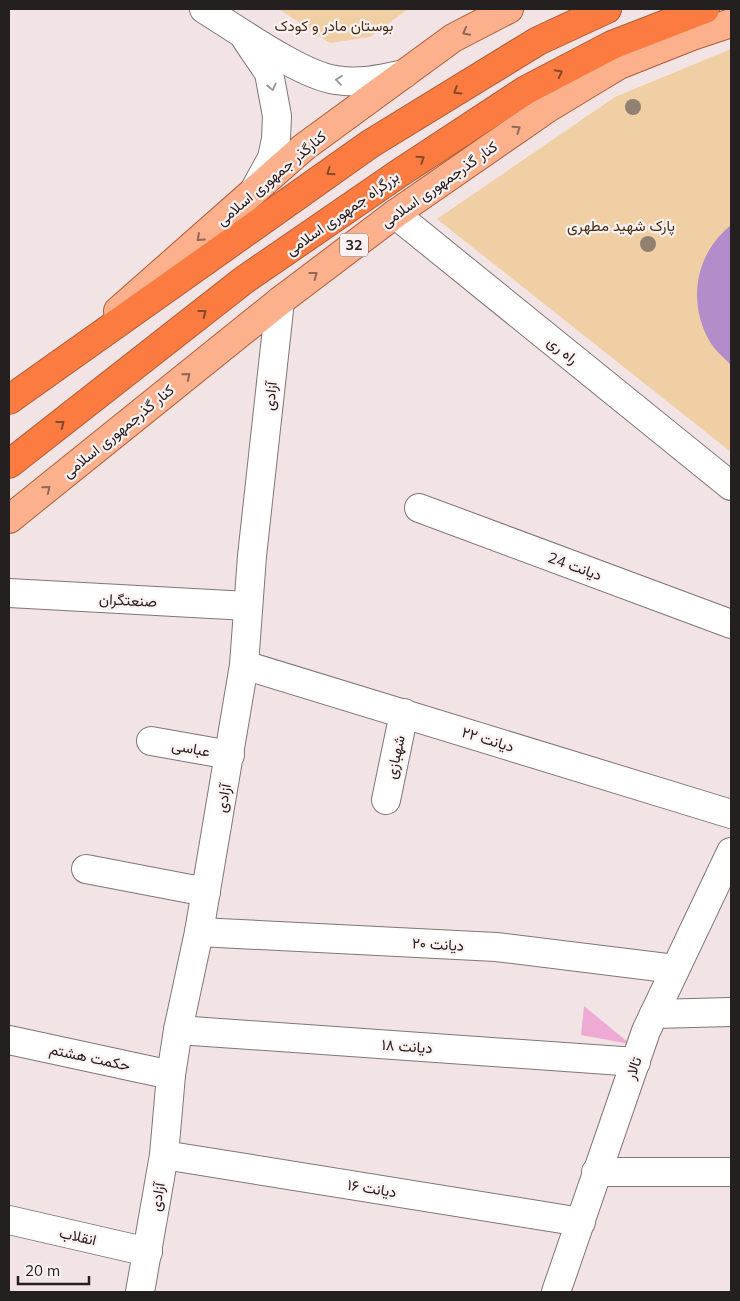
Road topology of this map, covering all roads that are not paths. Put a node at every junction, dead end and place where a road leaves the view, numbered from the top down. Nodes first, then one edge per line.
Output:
1 (204, 9) edge
2 (509, 9) edge
3 (607, 9) edge
4 (704, 9) edge
5 (731, 24) edge
6 (239, 30) junction
7 (404, 74) junction
8 (255, 189) junction
9 (395, 214) junction
10 (280, 301) junction
11 (51, 370) junction
12 (9, 400) edge
13 (9, 464) edge
14 (731, 486) edge
15 (419, 508) dead end
16 (9, 520) edge
17 (9, 593) edge
18 (248, 606) junction
19 (731, 624) edge
20 (244, 665) junction
21 (404, 714) junction
22 (151, 741) dead end
23 (230, 755) junction
24 (386, 800) dead end
25 (731, 814) edge
26 (731, 852) edge
27 (86, 869) dead end
28 (206, 892) junction
29 (722, 894) edge
30 (199, 932) junction
31 (675, 969) junction
32 (731, 1012) edge
33 (654, 1014) junction
34 (178, 1030) junction
35 (9, 1040) edge
36 (636, 1062) junction
37 (171, 1075) junction
38 (164, 1155) junction
39 (596, 1172) junction
40 (731, 1172) edge
41 (9, 1220) edge
42 (580, 1222) junction
43 (148, 1252) junction
44 (140, 1292) edge
45 (556, 1292) edge

1 - 6 street
2 -> 7 main road, کنارگذر جمهوری اسلامی
3 -> 11 highway
13 -> 4 highway, بزرگراه جمهوری اسلامی / 32
9 -> 5 main road, کنار گذرجمهوری اسلامی / 32
7 -> 6 street
6 -> 8 street
7 - 8 main road, کنارگذر جمهوری اسلامی
8 -> 11 main road, کنارگذر جمهوری اسلامی
10 -> 9 main road, کنار گذرجمهوری اسلامی / 32
9 - 14 street, راه ری
16 -> 10 main road, کنار گذرجمهوری اسلامی / 32
10 - 18 street, آزادی
11 - 12 highway
15 - 19 street, دیانت 24
17 - 18 street, صنعتگران
18 - 20 street, آزادی
20 - 21 street, دیانت ۲۲
20 - 23 street, آزادی
21 - 24 street, شهبازی
21 - 25 street, دیانت ۲۲
22 - 23 street, عباسی
23 - 28 street, آزادی
26 - 29 street, تالار
27 - 28 street
28 - 30 street, آزادی
29 - 31 street, تالار
30 - 31 street, دیانت ۲۰
30 - 34 street, آزادی
31 - 33 street, تالار
32 - 33 street
33 - 36 street, تالار
34 - 36 street, دیانت ۱۸
34 - 37 street, آزادی
35 - 37 street, حکمت هشتم
36 - 39 street, تالار
37 - 38 street, آزادی
38 - 42 street, دیانت ۱۶
38 - 43 street, آزادی
39 - 40 street
39 - 42 street, تالار
41 - 43 street, انقلاب
42 - 45 street, تالار
43 - 44 street, آزادی

